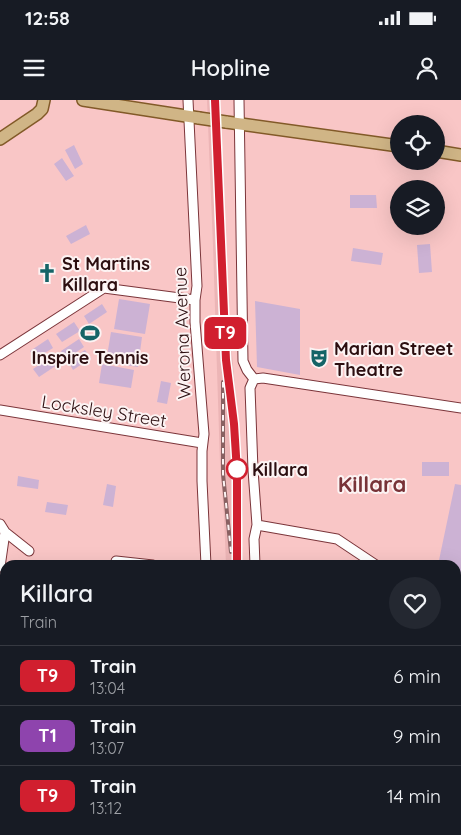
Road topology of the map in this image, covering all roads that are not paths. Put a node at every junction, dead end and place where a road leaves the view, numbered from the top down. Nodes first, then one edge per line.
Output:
1 (44, 100) edge
2 (83, 100) edge
3 (188, 100) edge
4 (239, 100) edge
5 (194, 117) junction
6 (239, 123) junction
7 (0, 139) edge
8 (390, 145) edge
9 (445, 152) edge
10 (461, 155) edge
11 (195, 300) junction
12 (0, 355) edge
13 (254, 379) junction
14 (461, 408) edge
15 (0, 410) edge
16 (202, 444) junction
17 (257, 525) junction
18 (2, 528) edge
19 (30, 551) dead end
20 (0, 560) edge
21 (206, 560) edge
22 (255, 560) edge
23 (368, 560) edge

1 - 7 main road
2 - 5 main road
3 - 5 street, Werona Avenue
4 - 6 street
5 - 6 main road, bridge
5 - 11 street, Werona Avenue
6 - 8 main road
6 - 13 street
9 - 10 main road
11 - 12 street
11 - 16 street, Werona Avenue
13 - 14 street
13 - 17 street
15 - 16 street, Locksley Street
16 - 21 street, Werona Avenue
17 - 22 street
17 - 23 street
18 - 19 street
18 - 20 street

